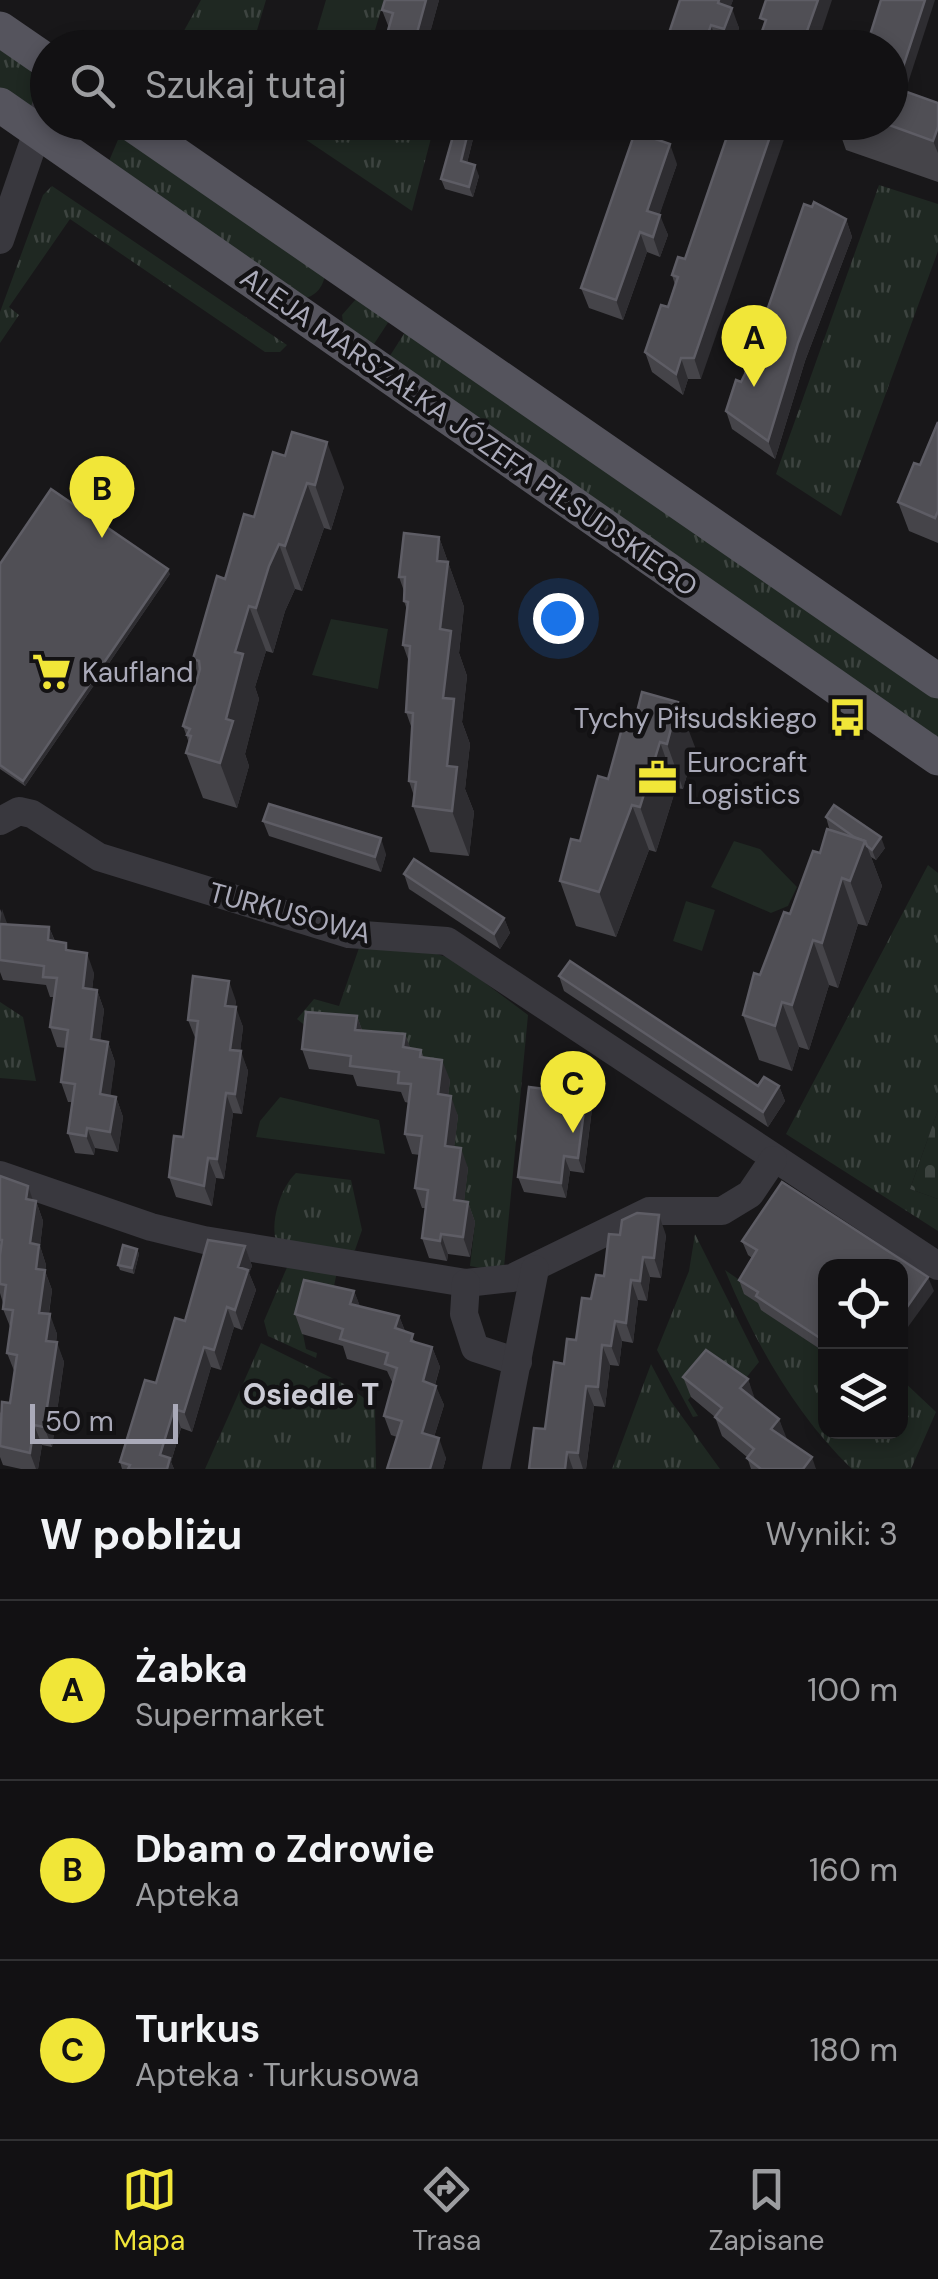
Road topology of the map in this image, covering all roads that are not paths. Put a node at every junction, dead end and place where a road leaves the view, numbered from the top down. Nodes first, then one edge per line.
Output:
1 (0, 29) edge
2 (30, 56) edge
3 (0, 105) edge
4 (30, 116) edge
5 (48, 140) edge
6 (76, 140) edge
7 (154, 140) edge
8 (0, 240) edge
9 (938, 681) edge
10 (938, 758) edge
11 (0, 821) edge
12 (774, 1160) junction
13 (0, 1175) edge
14 (938, 1266) edge
15 (535, 1269) junction
16 (466, 1282) junction
17 (518, 1362) junction
18 (496, 1469) edge

1 - 2 main road
3 - 4 main road, ALEJA MARSZAŁKA JÓZEFA PIŁSUDSKIEGO
5 - 8 street
6 - 10 main road, ALEJA MARSZAŁKA JÓZEFA PIŁSUDSKIEGO
7 - 9 main road
11 - 12 street, TURKUSOWA
12 - 14 street, TURKUSOWA
12 - 15 street
13 - 16 street
15 - 16 street
15 - 17 street
16 - 17 street
17 - 18 street

